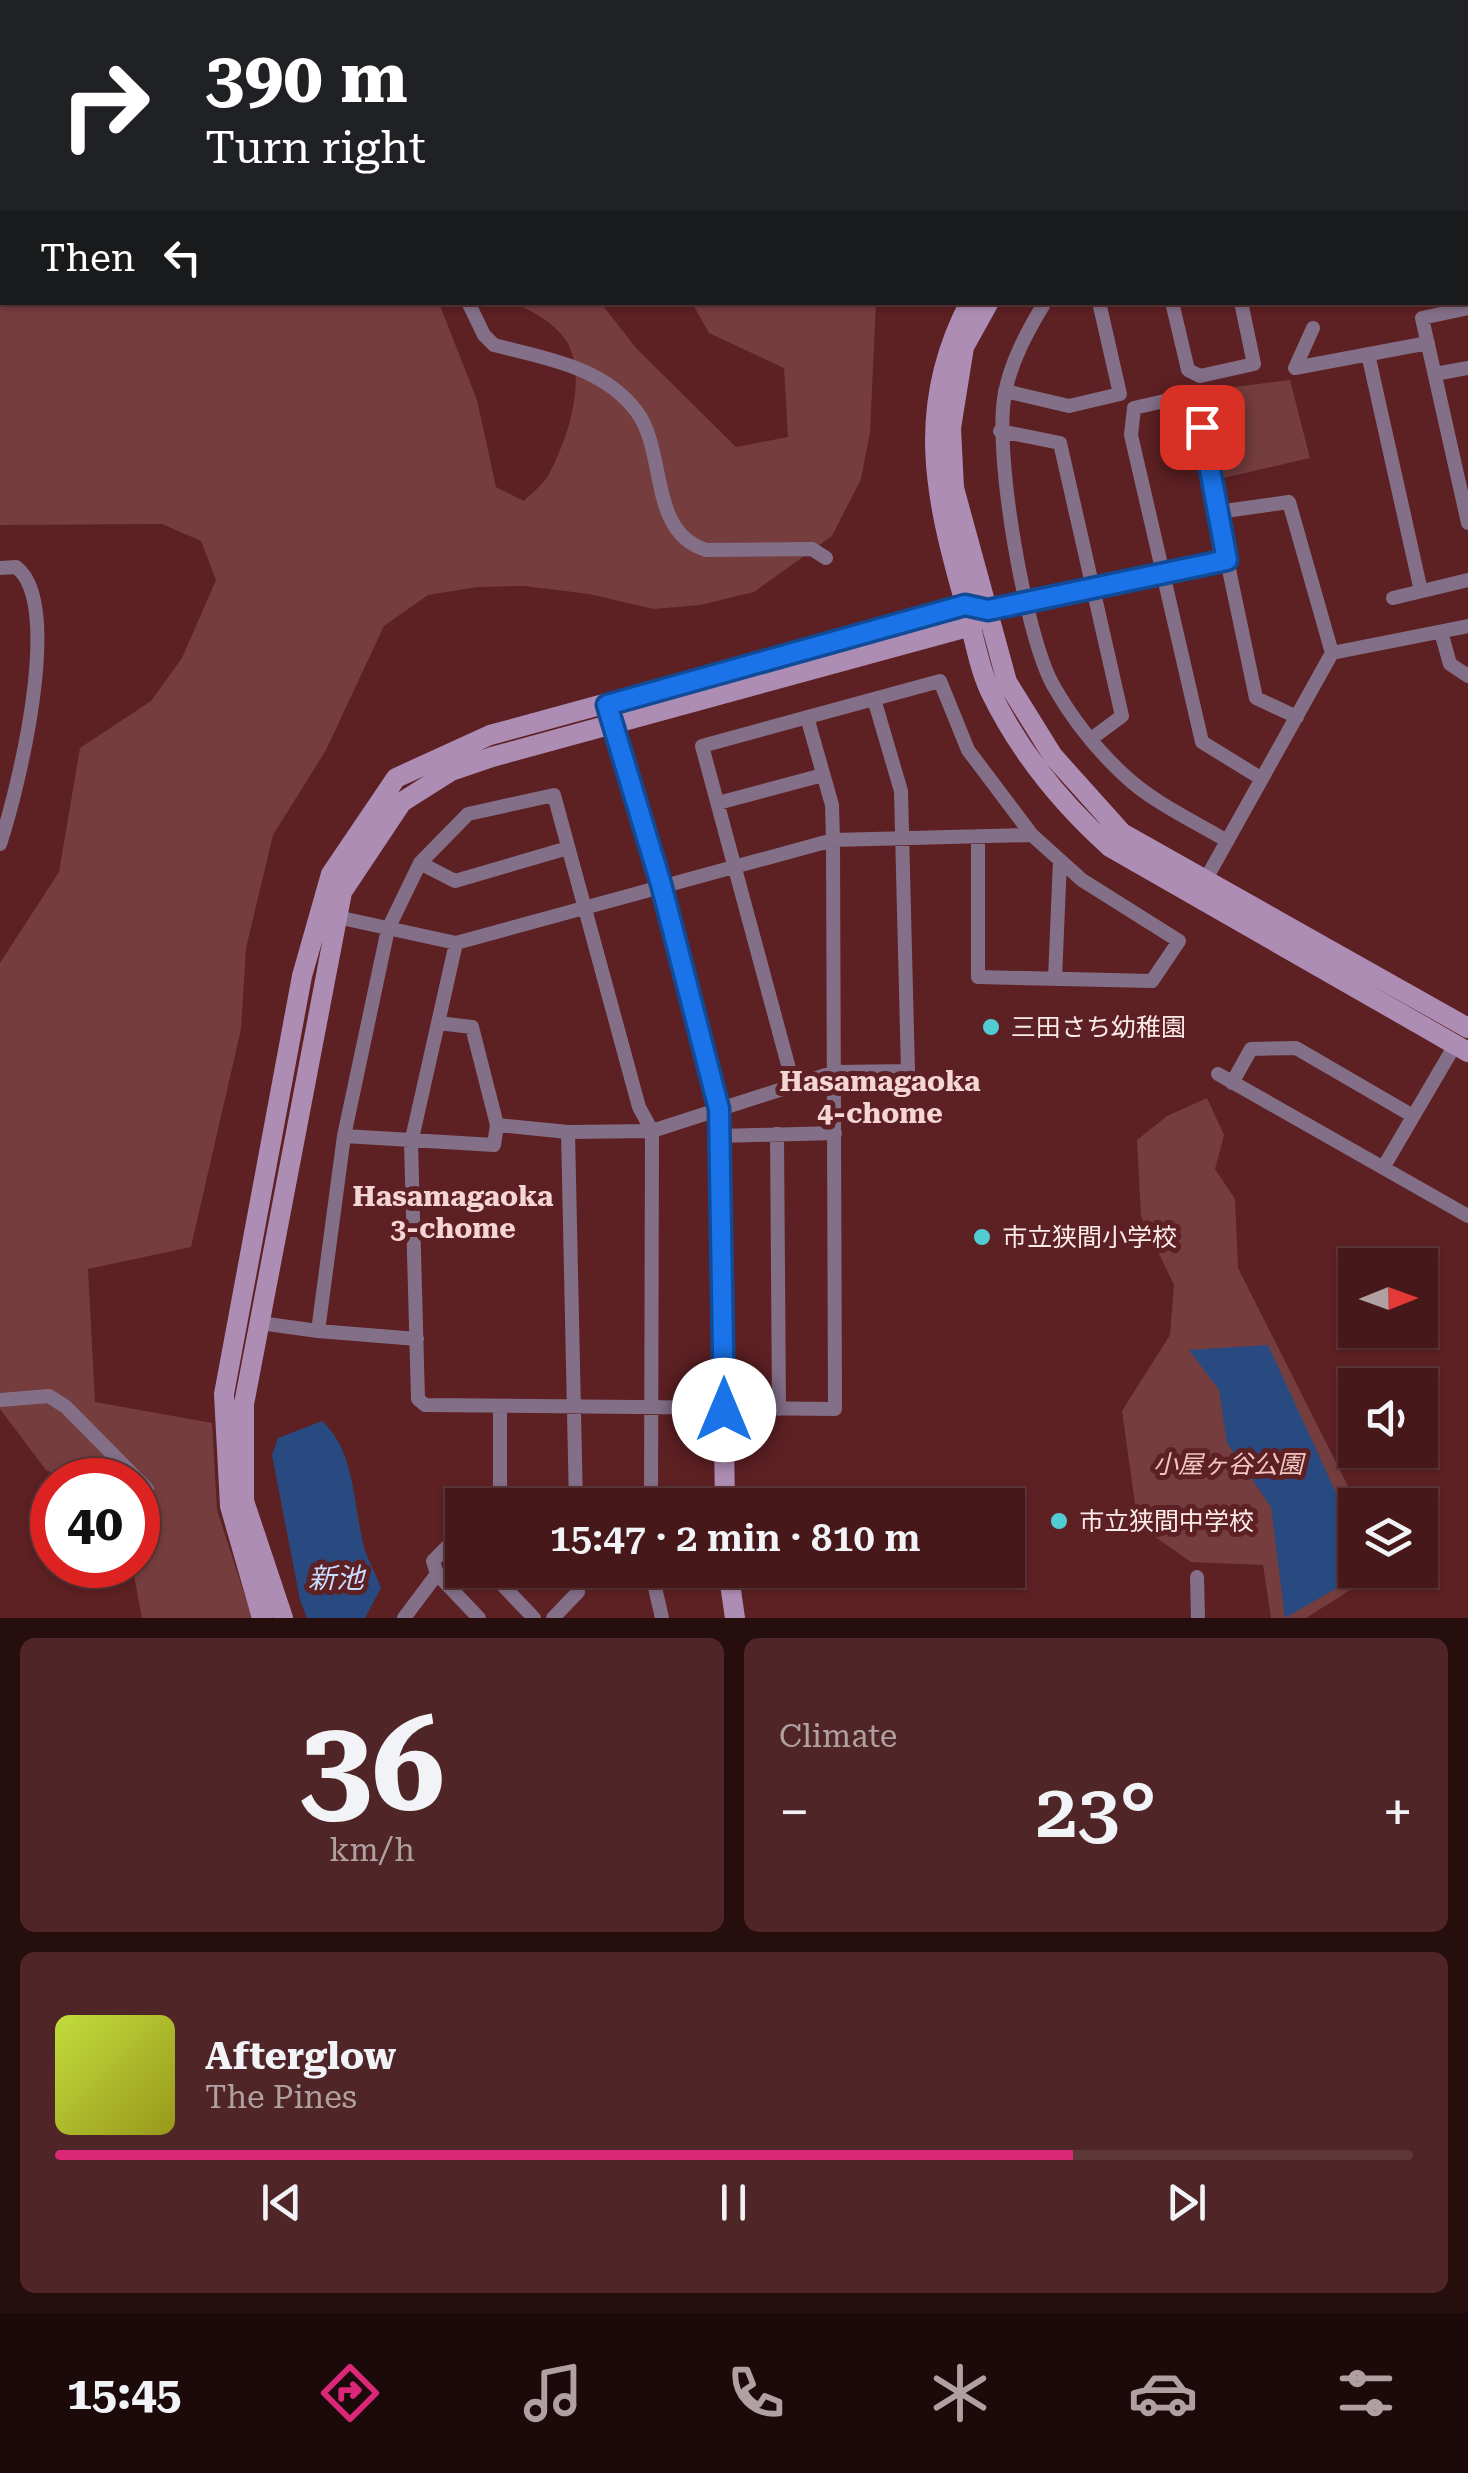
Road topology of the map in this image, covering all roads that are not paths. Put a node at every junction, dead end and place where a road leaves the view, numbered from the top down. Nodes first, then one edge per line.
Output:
1 (469, 305) edge
2 (968, 305) edge
3 (987, 305) edge
4 (1042, 305) edge
5 (1101, 305) edge
6 (1173, 305) edge
7 (1241, 305) edge
8 (1468, 308) edge
9 (1313, 328) dead end
10 (1428, 342) junction
11 (1368, 354) junction
12 (1468, 368) edge
13 (1435, 374) junction
14 (1005, 391) junction
15 (1000, 431) junction
16 (1218, 512) junction
17 (1468, 524) edge
18 (826, 558) dead end
19 (1227, 560) junction
20 (0, 568) edge
21 (1164, 574) junction
22 (1468, 580) edge
23 (1094, 586) junction
24 (1421, 591) junction
25 (1393, 598) dead end
26 (1030, 601) junction
27 (988, 610) junction
28 (968, 615) junction
29 (1468, 626) edge
30 (1441, 632) junction
31 (1340, 652) junction
32 (1468, 675) edge
33 (874, 699) junction
34 (610, 714) junction
35 (807, 717) junction
36 (1296, 717) junction
37 (1090, 739) junction
38 (823, 775) junction
39 (1262, 779) junction
40 (8, 795) edge
41 (718, 802) junction
42 (1032, 835) junction
43 (978, 836) junction
44 (904, 838) junction
45 (834, 840) junction
46 (1227, 841) junction
47 (0, 844) edge
48 (568, 848) junction
49 (1060, 860) junction
50 (420, 863) junction
51 (733, 865) junction
52 (661, 884) junction
53 (1205, 889) junction
54 (584, 908) junction
55 (337, 917) junction
56 (388, 929) junction
57 (456, 943) junction
58 (1055, 979) junction
59 (438, 1023) junction
60 (1464, 1042) edge
61 (835, 1072) junction
62 (1218, 1074) dead end
63 (1232, 1082) junction
64 (794, 1087) junction
65 (719, 1109) junction
66 (1413, 1116) junction
67 (497, 1125) junction
68 (652, 1131) junction
69 (568, 1132) junction
70 (835, 1133) junction
71 (777, 1134) junction
72 (344, 1136) junction
73 (720, 1136) junction
74 (411, 1143) junction
75 (1383, 1168) junction
76 (1468, 1216) edge
77 (260, 1323) junction
78 (318, 1331) junction
79 (416, 1340) junction
80 (0, 1400) edge
81 (500, 1409) junction
82 (574, 1409) junction
83 (651, 1409) junction
84 (778, 1409) junction
85 (724, 1410) junction
86 (116, 1458) edge
87 (502, 1488) edge
88 (576, 1488) edge
89 (651, 1488) edge
90 (724, 1488) edge
91 (445, 1551) edge
92 (437, 1574) junction
93 (1197, 1577) dead end
94 (505, 1588) edge
95 (578, 1588) edge
96 (655, 1588) edge
97 (731, 1588) edge
98 (262, 1618) edge
99 (283, 1618) edge
100 (404, 1618) edge
101 (479, 1618) edge
102 (534, 1618) edge
103 (553, 1618) edge
104 (662, 1618) edge
105 (735, 1618) edge
106 (1198, 1618) edge

1 - 18 street
2 - 28 street
3 - 27 street
4 - 14 street
5 - 14 street
6 - 7 street
8 - 10 street
9 - 11 street
10 - 11 street
10 - 13 street
11 - 24 street
12 - 13 street
13 - 17 street
14 - 15 street
15 - 23 street
15 - 26 street
16 - 19 street
16 - 21 street
16 - 31 street
19 - 21 street
19 - 36 street
20 - 40 street
21 - 23 street
21 - 39 street
22 - 24 street
23 - 26 street
23 - 37 street
24 - 25 street
26 - 27 street
26 - 37 street
27 - 28 street
27 - 53 street
28 - 34 street
28 - 53 street
29 - 30 street
30 - 31 street
30 - 32 street
31 - 36 street
33 - 35 street
33 - 42 street
33 - 44 street
34 - 52 street
34 - 55 street
34 - 98 street
35 - 38 street
35 - 41 street
36 - 39 street
37 - 46 street
38 - 41 street
38 - 45 street
39 - 46 street
40 - 47 street
41 - 51 street
42 - 43 street
42 - 49 street
43 - 44 street
43 - 58 street
44 - 45 street
44 - 61 street
45 - 51 street
45 - 61 street
46 - 53 street
48 - 50 street
48 - 50 street
48 - 54 street
49 - 58 street
49 - 58 street
50 - 56 street
51 - 52 street
51 - 64 street
52 - 54 street
52 - 65 street
53 - 60 street
54 - 57 street
54 - 68 street
55 - 56 street
55 - 77 street
56 - 57 street
56 - 72 street
57 - 59 street
59 - 67 street
59 - 74 street
60 - 66 street
61 - 64 street
61 - 70 street
62 - 63 street
63 - 66 street
63 - 75 street
64 - 65 street
65 - 68 street
65 - 73 street
66 - 75 street
67 - 69 street
67 - 74 street
68 - 69 street
68 - 83 street
69 - 82 street
70 - 71 street
70 - 84 street
71 - 73 street
71 - 84 street
72 - 74 street
72 - 78 street
73 - 85 street
74 - 79 street
75 - 76 street
77 - 78 street
77 - 99 street
78 - 79 street
79 - 81 street
80 - 86 street
81 - 82 street
81 - 87 street
82 - 83 street
82 - 88 street
83 - 85 street
83 - 89 street
84 - 85 street
85 - 90 street
91 - 92 street
92 - 100 street
92 - 101 street
93 - 106 street
94 - 102 street
95 - 103 street
96 - 104 street
97 - 105 street

